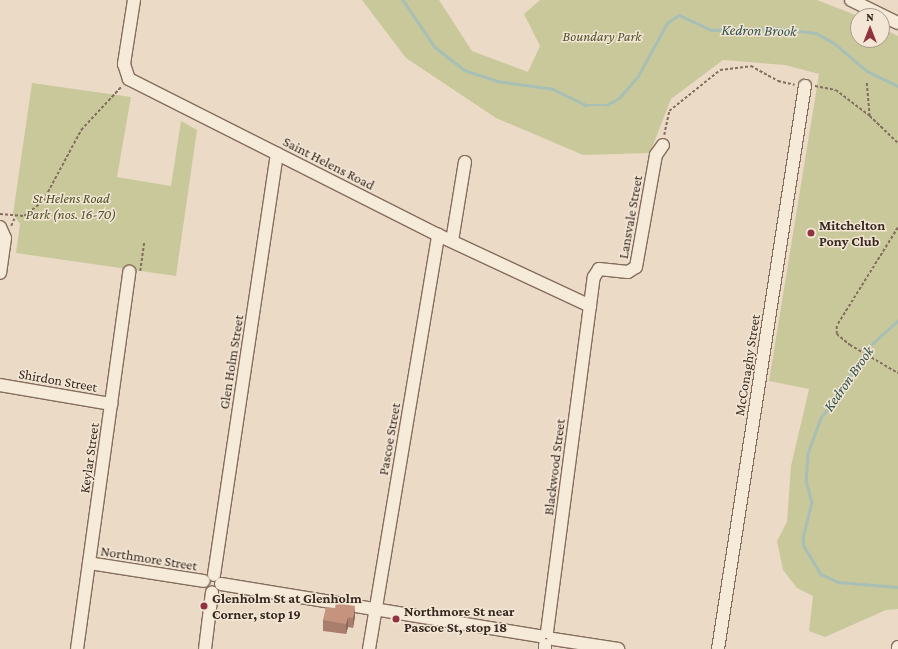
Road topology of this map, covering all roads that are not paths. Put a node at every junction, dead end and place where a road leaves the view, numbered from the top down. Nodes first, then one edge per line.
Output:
1 (134, 0) edge
2 (851, 0) edge
3 (898, 23) edge
4 (805, 86) road end
5 (663, 145) road end
6 (277, 154) junction
7 (464, 162) dead end
8 (2, 228) edge
9 (438, 235) junction
10 (452, 241) junction
11 (134, 271) road end
12 (0, 273) edge
13 (590, 306) junction
14 (0, 385) edge
15 (111, 404) junction
16 (89, 563) junction
17 (213, 583) junction
18 (375, 610) junction
19 (546, 640) edge
20 (77, 649) edge
21 (205, 649) edge
22 (369, 649) edge
23 (618, 649) edge
24 (718, 649) edge

1 - 6 street, Saint Helens Road
2 - 3 street
4 - 24 street, McConaghy Street
5 - 13 street, Lansvale Street
6 - 9 street, Saint Helens Road
6 - 17 street, Glen Holm Street
7 - 10 street
8 - 12 street
9 - 10 street, Saint Helens Road
9 - 18 street, Pascoe Street
10 - 13 street, Saint Helens Road
11 - 15 street, Keylar Street
13 - 19 street, Blackwood Street
14 - 15 street, Shirdon Street
15 - 16 street, Keylar Street
16 - 17 street, Northmore Street
16 - 20 street, Keylar Street
17 - 18 street, Northmore Street
17 - 21 street, Glen Holm Street
18 - 19 street, Northmore Street
18 - 22 street, Pascoe Street
19 - 23 street, Northmore Street

